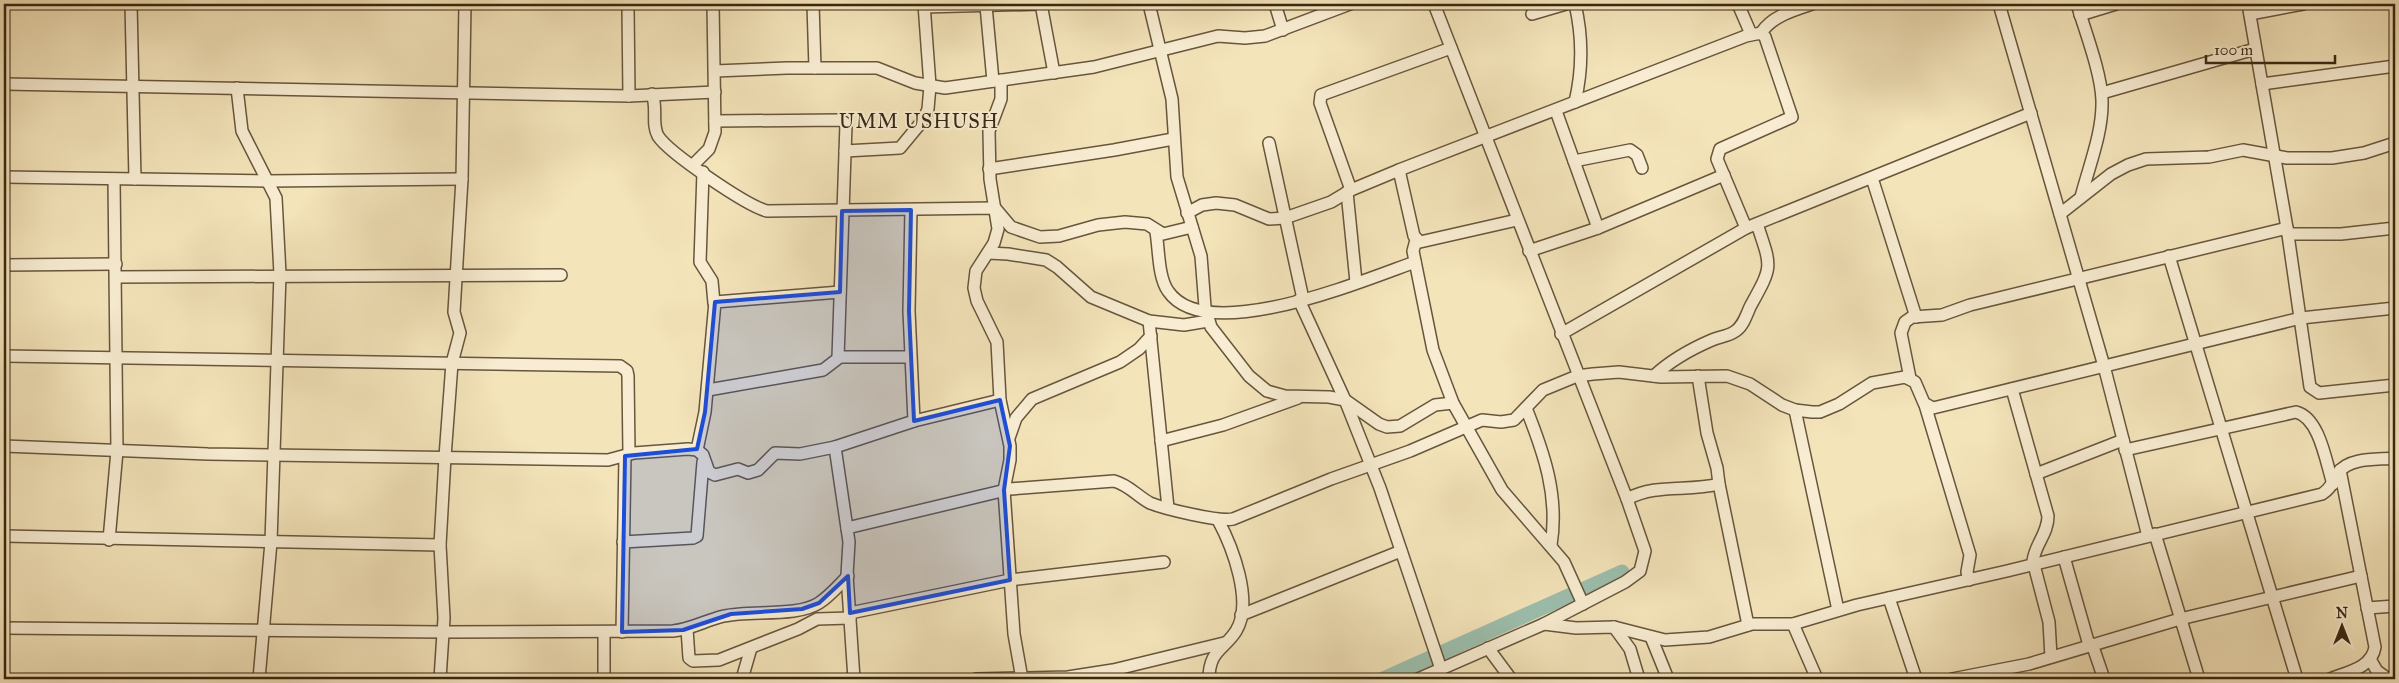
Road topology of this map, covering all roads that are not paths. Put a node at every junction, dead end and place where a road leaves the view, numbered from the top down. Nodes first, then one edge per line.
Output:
1 (131, 4) edge
2 (465, 4) edge
3 (626, 4) edge
4 (713, 4) edge
5 (812, 4) edge
6 (1041, 4) edge
7 (1149, 4) edge
8 (1274, 4) edge
9 (1350, 4) edge
10 (1434, 4) edge
11 (1566, 4) edge
12 (1575, 4) edge
13 (1738, 4) edge
14 (1812, 4) edge
15 (1999, 4) edge
16 (2116, 4) edge
17 (2303, 4) edge
18 (924, 5) edge
19 (986, 6) junction
20 (2249, 9) edge
21 (2079, 10) edge
22 (1532, 14) dead end
23 (1283, 30) junction
24 (1756, 33) junction
25 (1451, 48) junction
26 (2255, 50) junction
27 (1159, 51) junction
28 (2395, 66) edge
29 (815, 68) junction
30 (715, 71) junction
31 (1054, 73) junction
32 (997, 81) junction
33 (4, 84) edge
34 (134, 84) junction
35 (2262, 84) junction
36 (930, 86) junction
37 (237, 88) junction
38 (464, 92) junction
39 (715, 92) junction
40 (2102, 93) junction
41 (652, 94) junction
42 (629, 96) junction
43 (1575, 102) junction
44 (1556, 110) junction
45 (2031, 113) junction
46 (715, 121) junction
47 (1485, 136) junction
48 (1174, 139) junction
49 (2395, 142) edge
50 (1269, 143) dead end
51 (845, 151) junction
52 (2274, 156) junction
53 (1574, 161) junction
54 (693, 165) junction
55 (1642, 168) dead end
56 (989, 169) junction
57 (1398, 170) junction
58 (703, 172) junction
59 (1724, 175) junction
60 (4, 177) edge
61 (1872, 178) junction
62 (114, 179) junction
63 (135, 179) junction
64 (462, 179) junction
65 (267, 181) junction
66 (1349, 191) junction
67 (2081, 197) junction
68 (995, 208) junction
69 (842, 210) junction
70 (911, 210) junction
71 (1187, 213) junction
72 (2060, 214) junction
73 (1285, 218) junction
74 (1517, 220) junction
75 (1752, 226) junction
76 (1192, 227) junction
77 (1598, 228) junction
78 (2395, 228) edge
79 (2288, 231) junction
80 (1156, 232) junction
81 (1416, 240) junction
82 (1529, 251) junction
83 (988, 254) junction
84 (2169, 256) junction
85 (1415, 262) junction
86 (116, 264) junction
87 (4, 265) edge
88 (280, 274) junction
89 (455, 274) junction
90 (561, 275) dead end
91 (116, 277) junction
92 (2078, 278) junction
93 (1356, 282) junction
94 (840, 292) junction
95 (1301, 300) junction
96 (714, 304) junction
97 (2395, 308) edge
98 (1207, 317) junction
99 (1916, 317) junction
100 (2301, 318) junction
101 (1149, 321) junction
102 (1561, 334) junction
103 (1151, 336) junction
104 (2197, 343) junction
105 (4, 356) edge
106 (118, 358) junction
107 (838, 358) junction
108 (910, 358) junction
109 (276, 362) junction
110 (452, 363) junction
111 (2104, 366) junction
112 (1578, 376) junction
113 (1654, 376) junction
114 (1698, 376) junction
115 (1910, 378) junction
116 (2395, 385) edge
117 (2012, 389) junction
118 (708, 390) junction
119 (1302, 396) junction
120 (1000, 400) junction
121 (1344, 400) junction
122 (1453, 403) junction
123 (1925, 405) junction
124 (1526, 408) junction
125 (1795, 410) junction
126 (914, 421) junction
127 (1468, 427) junction
128 (2221, 428) junction
129 (1009, 438) junction
130 (1161, 441) junction
131 (2124, 445) junction
132 (4, 446) edge
133 (835, 447) junction
134 (117, 451) junction
135 (700, 453) junction
136 (275, 455) junction
137 (627, 455) junction
138 (445, 457) junction
139 (2395, 458) edge
140 (1371, 464) junction
141 (2340, 470) junction
142 (2036, 474) junction
143 (1718, 484) junction
144 (2333, 484) junction
145 (1004, 490) junction
146 (1627, 499) junction
147 (1168, 508) junction
148 (2246, 512) junction
149 (1218, 520) junction
150 (847, 528) junction
151 (2151, 535) junction
152 (4, 536) edge
153 (110, 540) junction
154 (271, 542) junction
155 (623, 542) junction
156 (440, 545) junction
157 (1551, 545) junction
158 (1401, 550) junction
159 (2064, 557) junction
160 (1164, 562) dead end
161 (2033, 565) junction
162 (848, 576) junction
163 (2361, 576) junction
164 (1010, 580) junction
165 (1969, 580) junction
166 (2272, 597) junction
167 (1889, 598) junction
168 (1583, 604) junction
169 (2395, 606) edge
170 (2367, 608) junction
171 (1838, 610) junction
172 (1241, 615) junction
173 (850, 616) junction
174 (2180, 619) junction
175 (1544, 624) junction
176 (1793, 624) junction
177 (1748, 625) junction
178 (1614, 626) junction
179 (4, 628) edge
180 (687, 629) junction
181 (262, 631) junction
182 (443, 632) junction
183 (604, 632) junction
184 (622, 632) junction
185 (1651, 637) junction
186 (1224, 643) junction
187 (2091, 644) junction
188 (751, 648) junction
189 (1488, 648) junction
190 (2051, 657) junction
191 (2370, 659) junction
192 (2010, 667) junction
193 (1441, 669) junction
194 (1022, 678) edge
195 (259, 679) edge
196 (440, 679) edge
197 (604, 679) edge
198 (742, 679) edge
199 (854, 679) edge
200 (976, 679) edge
201 (1209, 679) edge
202 (1418, 679) edge
203 (1511, 679) edge
204 (1639, 679) edge
205 (1668, 679) edge
206 (1817, 679) edge
207 (1916, 679) edge
208 (1952, 679) edge
209 (2013, 679) edge
210 (2104, 679) edge
211 (2199, 679) edge
212 (2297, 679) edge
213 (2330, 679) edge
214 (2388, 679) edge

1 - 34 street
2 - 38 street
3 - 42 street
4 - 30 street
5 - 29 street
6 - 19 street
6 - 31 street
7 - 27 street
8 - 23 street
9 - 23 street
10 - 25 street
11 - 22 street
12 - 43 street
13 - 24 street
14 - 24 street
15 - 45 street
16 - 21 street
17 - 20 street
18 - 19 street
18 - 36 street
19 - 32 street
20 - 26 street
21 - 40 street
23 - 27 street
24 - 43 street
24 - 59 street
25 - 47 street
25 - 66 street
26 - 35 street
26 - 40 street
27 - 31 street
27 - 48 street
28 - 35 street
29 - 30 street
29 - 36 street
30 - 39 street
31 - 32 street
32 - 36 street
32 - 56 street
33 - 34 street
34 - 37 street
34 - 63 street
35 - 52 street
36 - 51 street
37 - 38 street
37 - 65 street
38 - 42 street
38 - 64 street
39 - 41 street
39 - 46 street
40 - 67 street
41 - 42 street
41 - 54 street
43 - 44 street
44 - 47 street
44 - 53 street
45 - 61 street
45 - 72 street
46 - 51 street
46 - 54 street
47 - 57 street
47 - 74 street
48 - 56 street
48 - 71 street
49 - 52 street
50 - 73 street
51 - 69 street
52 - 67 street
52 - 79 street
53 - 55 street
53 - 77 street
54 - 58 street
56 - 68 street
57 - 66 street
57 - 81 street
58 - 69 street
58 - 96 street
59 - 75 street
59 - 77 street
60 - 62 street
61 - 75 street
61 - 99 street
62 - 63 street
62 - 86 street
63 - 65 street
64 - 65 street
64 - 89 street
65 - 88 street
66 - 73 street
66 - 93 street
67 - 72 street
68 - 70 street
68 - 80 street
68 - 83 street
69 - 70 street
69 - 94 street
70 - 108 street
71 - 73 street
71 - 76 street
72 - 92 street
73 - 95 street
74 - 81 street
74 - 82 street
75 - 102 street
75 - 113 street
76 - 80 street
76 - 98 street
77 - 82 street
78 - 79 street
79 - 84 street
79 - 100 street
80 - 98 street
81 - 85 street
82 - 102 street
83 - 101 street
83 - 120 street
84 - 92 street
84 - 104 street
85 - 93 street
85 - 122 street
86 - 87 street
86 - 91 street
88 - 89 street
88 - 91 street
88 - 109 street
89 - 90 street
89 - 110 street
91 - 106 street
92 - 99 street
92 - 111 street
93 - 95 street
94 - 96 street
94 - 107 street
95 - 98 street
95 - 121 street
96 - 118 street
97 - 100 street
98 - 101 street
98 - 119 street
99 - 115 street
100 - 104 street
100 - 116 street
101 - 103 street
102 - 112 street
103 - 129 street
103 - 130 street
104 - 111 street
104 - 128 street
105 - 106 street
106 - 109 street
106 - 134 street
107 - 108 street
107 - 118 street
108 - 126 street
109 - 110 street
109 - 136 street
110 - 137 street
110 - 138 street
111 - 117 street
111 - 131 street
112 - 113 street
112 - 124 street
112 - 146 street
113 - 114 street
114 - 125 street
114 - 143 street
115 - 123 street
115 - 125 street
117 - 123 street
117 - 142 street
118 - 135 street
119 - 121 street
119 - 130 street
120 - 126 street
120 - 129 street
121 - 122 street
121 - 140 street
122 - 127 street
123 - 165 street
124 - 127 street
124 - 157 street
125 - 171 street
126 - 133 street
127 - 140 street
127 - 157 street
128 - 131 street
128 - 144 street
128 - 148 street
129 - 145 street
130 - 147 street
131 - 142 street
131 - 151 street
132 - 134 street
133 - 135 street
133 - 150 street
134 - 136 street
134 - 153 street
135 - 137 street
135 - 155 street
136 - 138 street
136 - 154 street
137 - 138 street
137 - 155 street
138 - 156 street
139 - 141 street
140 - 149 street
140 - 158 street
141 - 144 street
141 - 163 street
142 - 161 street
143 - 146 street
143 - 177 street
144 - 148 street
145 - 147 street
145 - 150 street
145 - 164 street
146 - 168 street
147 - 149 street
148 - 151 street
148 - 166 street
149 - 172 street
150 - 162 street
151 - 159 street
151 - 174 street
152 - 153 street
153 - 154 street
154 - 156 street
154 - 181 street
155 - 184 street
156 - 182 street
157 - 168 street
158 - 172 street
158 - 193 street
159 - 161 street
159 - 187 street
160 - 164 street
161 - 165 street
161 - 190 street
162 - 173 street
162 - 180 street
163 - 166 street
163 - 170 street
164 - 173 street
164 - 194 street
165 - 167 street
166 - 174 street
166 - 212 street
167 - 171 street
167 - 207 street
168 - 175 street
169 - 170 street
170 - 191 street
171 - 176 street
172 - 186 street
173 - 188 street
173 - 199 street
174 - 187 street
174 - 211 street
175 - 178 street
175 - 189 street
176 - 177 street
176 - 206 street
177 - 185 street
178 - 185 street
178 - 204 street
179 - 181 street
180 - 184 street
180 - 188 street
181 - 182 street
181 - 195 street
182 - 183 street
182 - 196 street
183 - 184 street
183 - 197 street
185 - 205 street
186 - 194 street
186 - 201 street
187 - 190 street
187 - 210 street
188 - 198 street
189 - 193 street
189 - 203 street
190 - 192 street
191 - 213 street
191 - 214 street
192 - 208 street
192 - 209 street
193 - 202 street
194 - 200 street

